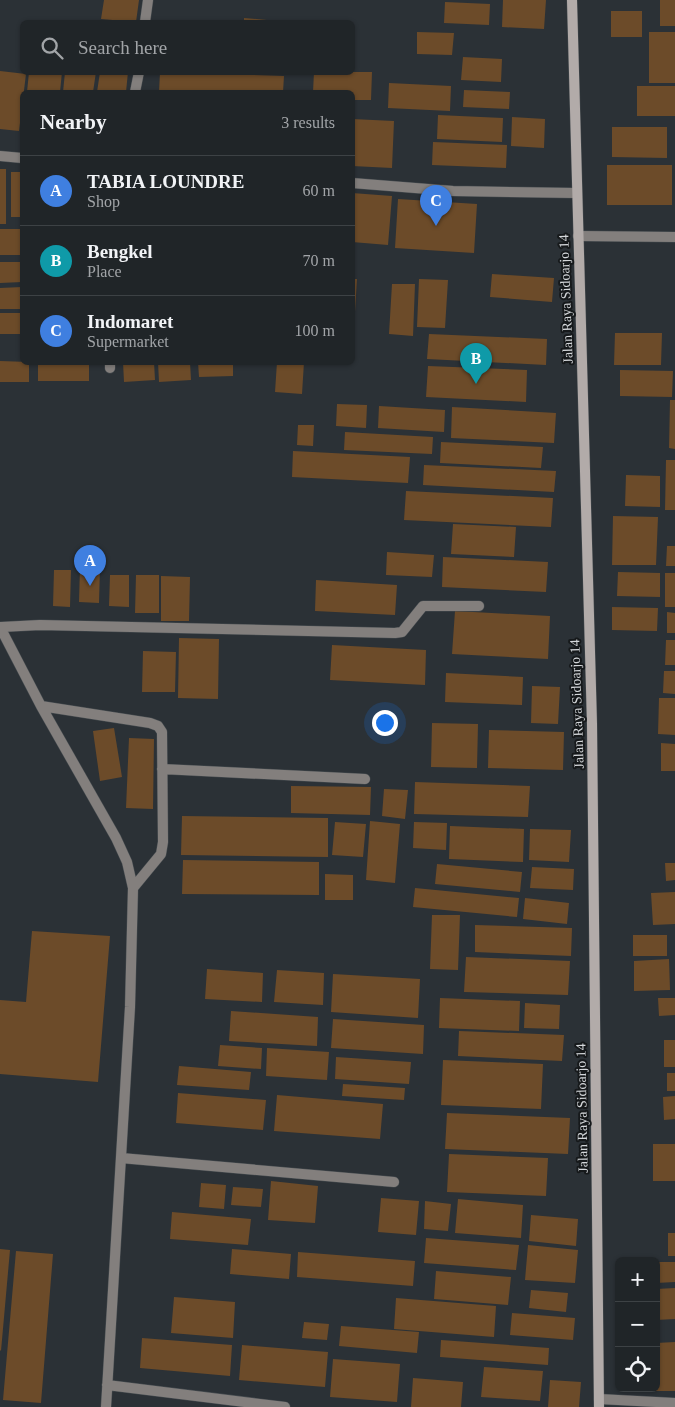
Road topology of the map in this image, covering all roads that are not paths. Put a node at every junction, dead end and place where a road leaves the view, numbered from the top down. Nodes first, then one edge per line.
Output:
1 (148, 0) edge
2 (572, 0) edge
3 (145, 20) edge
4 (138, 75) edge
5 (135, 90) edge
6 (0, 156) edge
7 (20, 158) edge
8 (355, 183) edge
9 (576, 193) junction
10 (578, 236) junction
11 (675, 238) edge
12 (479, 606) dead end
13 (0, 627) edge
14 (41, 706) junction
15 (162, 770) junction
16 (365, 779) dead end
17 (133, 888) junction
18 (121, 1158) junction
19 (394, 1182) dead end
20 (107, 1385) junction
21 (599, 1403) edge
22 (675, 1403) edge
23 (106, 1407) edge
24 (285, 1407) edge

1 - 3 street
2 - 9 main road, Jalan Raya Sidoarjo 14
4 - 5 street
6 - 7 street
8 - 9 street
9 - 10 main road, Jalan Raya Sidoarjo 14
10 - 11 street
10 - 21 main road, Jalan Raya Sidoarjo 14
12 - 13 street
13 - 14 street
14 - 15 street
14 - 17 street
15 - 16 street
15 - 17 street
17 - 18 street
18 - 19 street
18 - 20 street
20 - 23 street
20 - 24 street
21 - 22 street

